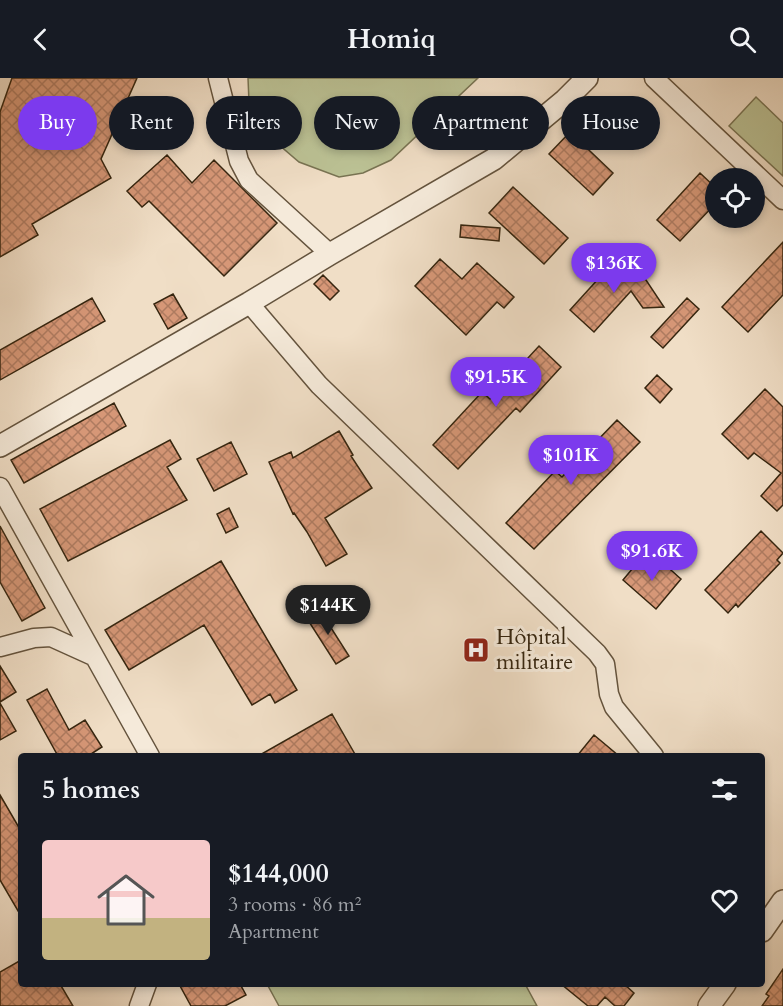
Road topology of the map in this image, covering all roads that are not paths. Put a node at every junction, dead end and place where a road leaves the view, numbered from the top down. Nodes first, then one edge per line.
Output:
1 (218, 78) edge
2 (587, 78) edge
3 (654, 78) edge
4 (783, 200) edge
5 (330, 254) junction
6 (249, 303) junction
7 (0, 446) edge
8 (0, 487) edge
9 (0, 647) edge
10 (93, 656) junction
11 (148, 753) edge
12 (652, 753) edge
13 (783, 901) edge
14 (765, 927) edge
15 (146, 987) edge
16 (723, 987) edge
17 (139, 1006) edge
18 (709, 1006) edge

1 - 5 street
2 - 5 street
3 - 4 street
5 - 6 street
6 - 7 street
6 - 12 street
8 - 10 street
9 - 10 street
10 - 11 street
13 - 14 street
15 - 17 street
16 - 18 street

